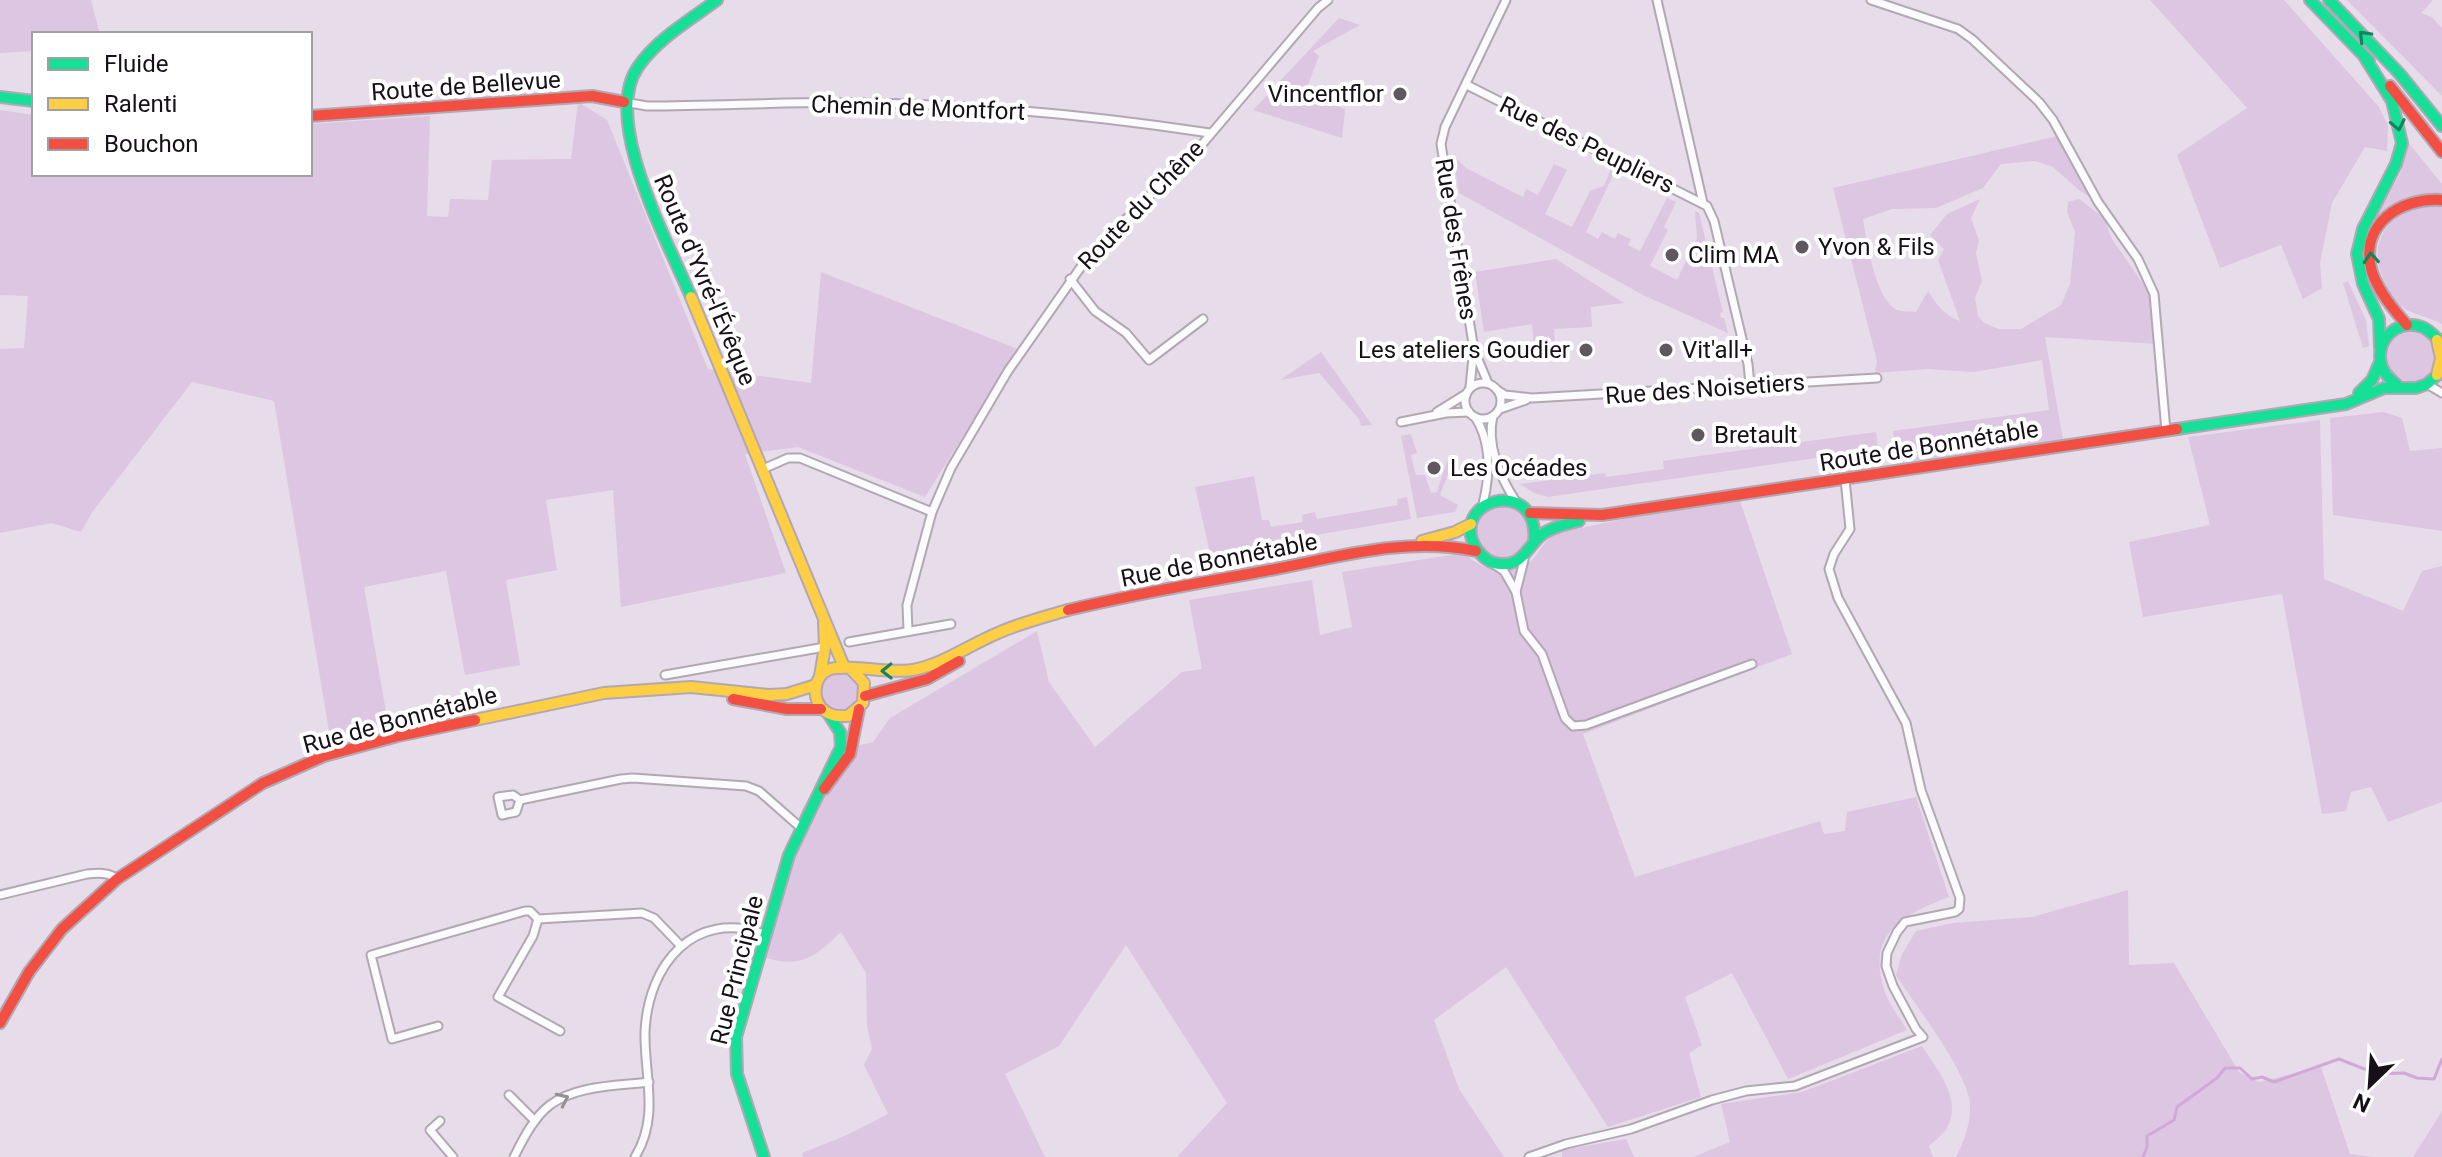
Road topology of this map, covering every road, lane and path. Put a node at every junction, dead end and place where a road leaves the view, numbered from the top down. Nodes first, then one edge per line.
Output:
1 (717, 0) edge
2 (1328, 0) edge
3 (1506, 0) edge
4 (1657, 0) edge
5 (1871, 0) edge
6 (2310, 0) edge
7 (2329, 0) edge
8 (2364, 56) junction
9 (2399, 73) junction
10 (1467, 85) junction
11 (0, 97) edge
12 (32, 101) edge
13 (624, 102) junction
14 (2442, 115) edge
15 (312, 116) edge
16 (2442, 126) edge
17 (1210, 133) junction
18 (2442, 152) edge
19 (2442, 200) edge
20 (1705, 204) junction
21 (1070, 279) junction
22 (1203, 319) dead end
23 (2407, 325) junction
24 (2440, 341) edge
25 (2380, 347) junction
26 (1474, 350) junction
27 (2379, 364) junction
28 (2439, 373) edge
29 (1877, 378) dead end
30 (1488, 383) junction
31 (2427, 384) junction
32 (1750, 385) junction
33 (2398, 386) junction
34 (1497, 390) junction
35 (1468, 391) junction
36 (2442, 393) edge
37 (1532, 398) junction
38 (2334, 405) junction
39 (1496, 413) junction
40 (1472, 415) junction
41 (1431, 416) junction
42 (1401, 422) dead end
43 (2166, 431) junction
44 (763, 469) junction
45 (1845, 479) junction
46 (1516, 502) junction
47 (1482, 507) junction
48 (932, 512) junction
49 (1530, 513) junction
50 (1602, 515) junction
51 (1471, 524) junction
52 (1534, 543) junction
53 (1408, 546) junction
54 (1476, 551) junction
55 (1526, 555) junction
56 (1492, 562) junction
57 (1516, 592) junction
58 (1039, 618) junction
59 (823, 621) junction
60 (951, 624) dead end
61 (908, 631) junction
62 (849, 642) dead end
63 (825, 647) junction
64 (1752, 664) dead end
65 (848, 668) junction
66 (665, 675) dead end
67 (818, 680) junction
68 (671, 689) junction
69 (865, 696) junction
70 (859, 709) junction
71 (825, 712) junction
72 (816, 797) junction
73 (520, 800) dead end
74 (800, 827) junction
75 (117, 879) junction
76 (0, 895) edge
77 (538, 919) junction
78 (764, 934) junction
79 (680, 945) junction
80 (0, 1023) edge
81 (438, 1026) dead end
82 (560, 1031) dead end
83 (649, 1082) junction
84 (509, 1095) dead end
85 (440, 1121) dead end
86 (535, 1121) junction
87 (453, 1157) edge
88 (514, 1157) edge
89 (635, 1157) edge
90 (764, 1157) edge
91 (1529, 1157) edge

1 - 13 main road
2 - 17 street, Route du Chêne
3 - 10 street, Rue des Frênes
4 - 20 street
5 - 43 street
6 - 8 main road
9 -> 7 main road
8 - 18 main road
8 -> 25 main road
9 - 14 main road
9 - 16 main road
10 - 20 street, Rue des Peupliers
10 - 26 street, Rue des Frênes
11 - 12 main road
13 - 15 main road, Route de Bellevue
13 - 17 street, Chemin de Montfort
13 - 44 main road, Route d'Yvré-l'Évêque
17 - 21 street, Route du Chêne
23 -> 19 main road
20 - 32 street
21 - 22 street
21 - 48 street, Route du Chêne
23 - 24 main road
23 - 25 main road
24 - 28 main road
25 - 27 main road
26 - 30 street, Rue des Frênes
26 - 35 street, Rue des Frênes
27 - 33 main road
27 - 38 main road, Route de Bonnétable
28 - 31 main road
29 - 32 street, Rue des Noisetiers
30 - 34 street
30 - 35 street
31 - 33 main road, Route de Bonnétable
31 - 36 street
32 - 37 street, Rue des Noisetiers
33 - 38 main road, Route de Bonnétable
34 - 37 street, Rue des Noisetiers
34 - 39 street
35 - 40 street
35 - 41 street
37 - 39 street, Rue des Noisetiers
38 - 43 main road, Route de Bonnétable
39 - 40 street
39 - 46 street
40 - 41 street
40 - 47 street
41 - 42 street
43 - 45 main road, Route de Bonnétable
44 - 48 street
44 - 59 main road, Route d'Yvré-l'Évêque
45 - 50 main road, Route de Bonnétable
45 - 91 street
46 - 47 main road
46 - 49 main road
47 - 51 main road
48 - 61 street, Route du Chêne
49 - 50 main road, Route de Bonnétable
49 - 52 main road
50 - 52 main road
51 - 53 main road
51 - 54 main road
52 - 55 main road
53 - 54 main road
53 - 58 main road, Rue de Bonnétable
54 - 56 main road
55 - 56 main road
55 - 57 street
56 - 57 street
57 - 64 street
58 -> 65 main road
58 - 69 main road
59 - 63 main road
59 - 65 main road
60 - 61 street
61 - 62 street
63 - 66 street
63 - 67 main road
65 - 67 main road
65 - 69 main road
67 - 68 main road
67 - 71 main road
68 - 71 main road
68 - 75 main road, Rue de Bonnétable
69 - 70 main road
70 - 71 main road
70 - 72 main road
71 - 72 main road
72 - 74 main road, Rue Principale
73 - 74 street
74 - 78 main road, Rue Principale
75 - 76 street
75 - 80 main road, Rue de Bonnétable
77 - 79 street
77 - 81 street
77 - 82 street
78 - 79 street
78 - 90 main road, Rue Principale
79 - 83 street
86 -> 83 street
83 - 89 street
84 - 86 street
85 - 87 street
86 - 88 street

